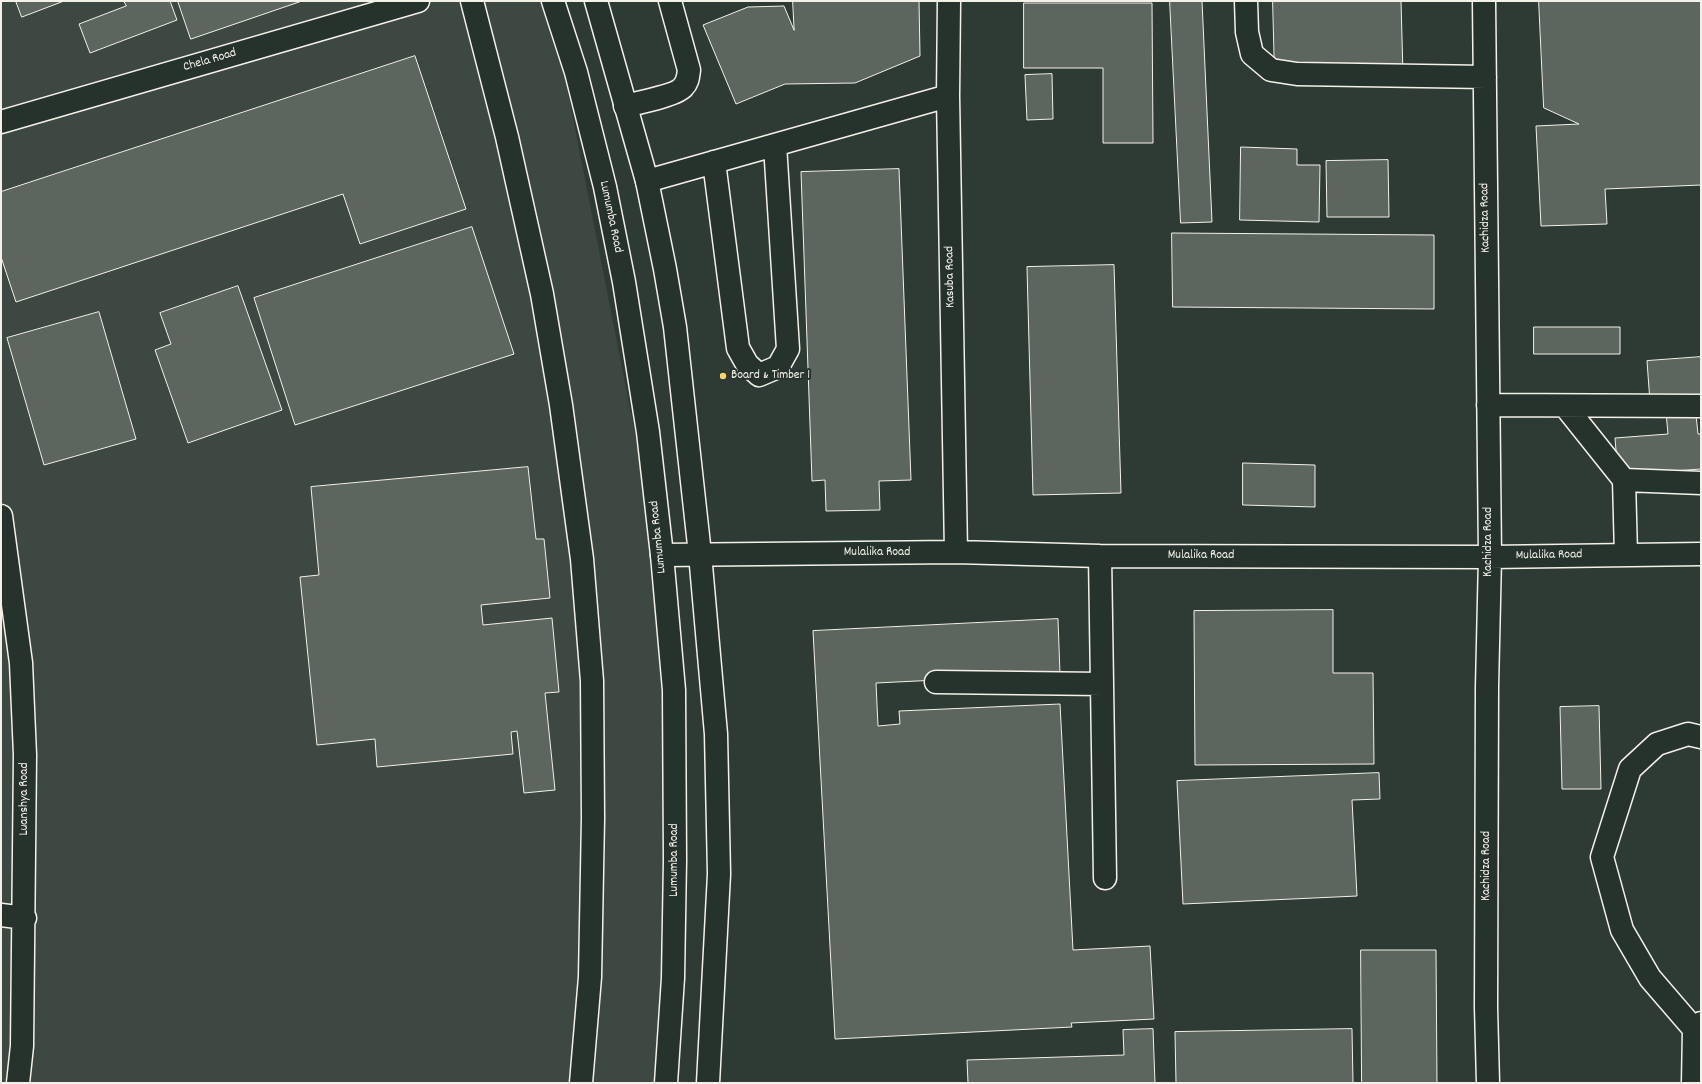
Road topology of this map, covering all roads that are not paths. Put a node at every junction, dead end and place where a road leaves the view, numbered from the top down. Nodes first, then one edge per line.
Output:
1 (418, 1) edge
2 (472, 1) edge
3 (553, 1) edge
4 (596, 1) edge
5 (670, 1) edge
6 (949, 1) edge
7 (1246, 1) edge
8 (1484, 1) edge
9 (1485, 77) junction
10 (948, 96) junction
11 (625, 106) junction
12 (1, 122) edge
13 (775, 145) junction
14 (714, 162) junction
15 (647, 181) junction
16 (1488, 405) junction
17 (1565, 406) junction
18 (1701, 406) edge
19 (1624, 480) junction
20 (1701, 483) edge
21 (1, 516) edge
22 (956, 552) junction
23 (700, 554) junction
24 (1701, 554) edge
25 (662, 555) junction
26 (1626, 555) junction
27 (1100, 556) junction
28 (1490, 557) junction
29 (936, 682) dead end
30 (1102, 684) junction
31 (1701, 737) edge
32 (1105, 878) dead end
33 (1, 916) edge
34 (24, 918) junction
35 (1697, 1026) edge
36 (18, 1083) edge
37 (581, 1083) edge
38 (666, 1083) edge
39 (708, 1083) edge
40 (1488, 1083) edge
41 (1693, 1083) edge

1 - 12 street, Chela Road
2 - 37 street
3 - 25 street, Lumumba Road
4 - 11 street
5 - 11 street
6 - 10 street, Kasuba Road
7 - 9 street
8 - 9 street, Kachidza Road
9 - 16 street, Kachidza Road
10 - 13 street
10 - 22 street, Kasuba Road
11 - 15 street
13 - 14 street
13 - 14 street
14 - 15 street
15 - 23 street
16 - 17 street
16 - 28 street, Kachidza Road
17 - 18 street
17 - 19 street
19 - 20 street
19 - 26 street
21 - 34 street, Luanshya Road
22 - 23 street, Mulalika Road
22 - 27 street, Mulalika Road
23 - 25 street, Mulalika Road
23 - 39 street
24 - 26 street, Mulalika Road
25 - 38 street, Lumumba Road
26 - 28 street, Mulalika Road
27 - 28 street, Mulalika Road
27 - 30 street
28 - 40 street, Kachidza Road
29 - 30 street
30 - 32 street
31 - 35 street
33 - 34 street
34 - 36 street, Luanshya Road
35 - 41 street

